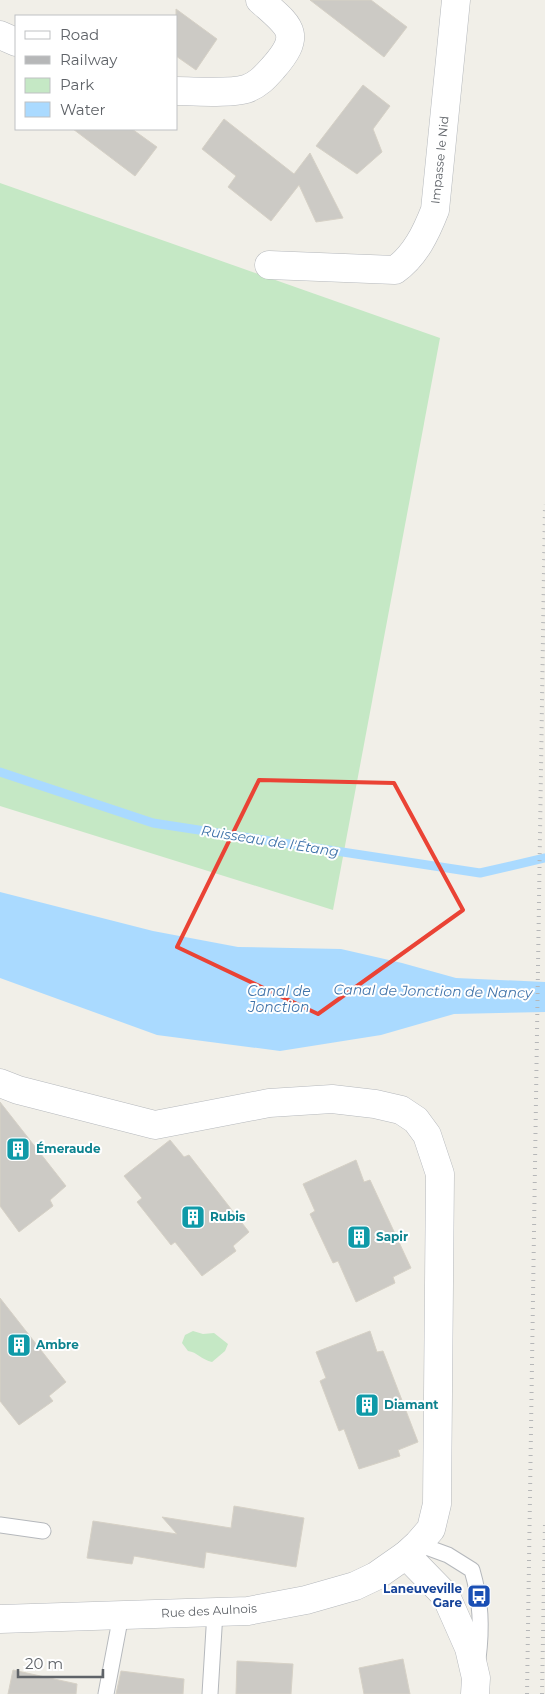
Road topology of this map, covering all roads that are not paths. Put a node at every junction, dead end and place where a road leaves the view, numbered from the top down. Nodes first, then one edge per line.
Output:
1 (260, 0) edge
2 (456, 0) edge
3 (0, 35) edge
4 (15, 42) edge
5 (178, 91) edge
6 (269, 265) dead end
7 (0, 1083) edge
8 (0, 1525) edge
9 (43, 1531) dead end
10 (412, 1550) junction
11 (215, 1612) junction
12 (121, 1615) junction
13 (0, 1619) edge
14 (475, 1686) edge
15 (106, 1694) edge
16 (210, 1694) edge

1 - 5 street
2 - 6 street, Impasse le Nid
3 - 4 street
7 - 10 street, Rue des Aulnois
8 - 9 lane
10 - 11 street, Rue des Aulnois
10 - 14 street
10 - 14 lane
11 - 12 street, Rue des Aulnois
11 - 16 lane
12 - 13 street, Rue des Aulnois
12 - 15 lane

